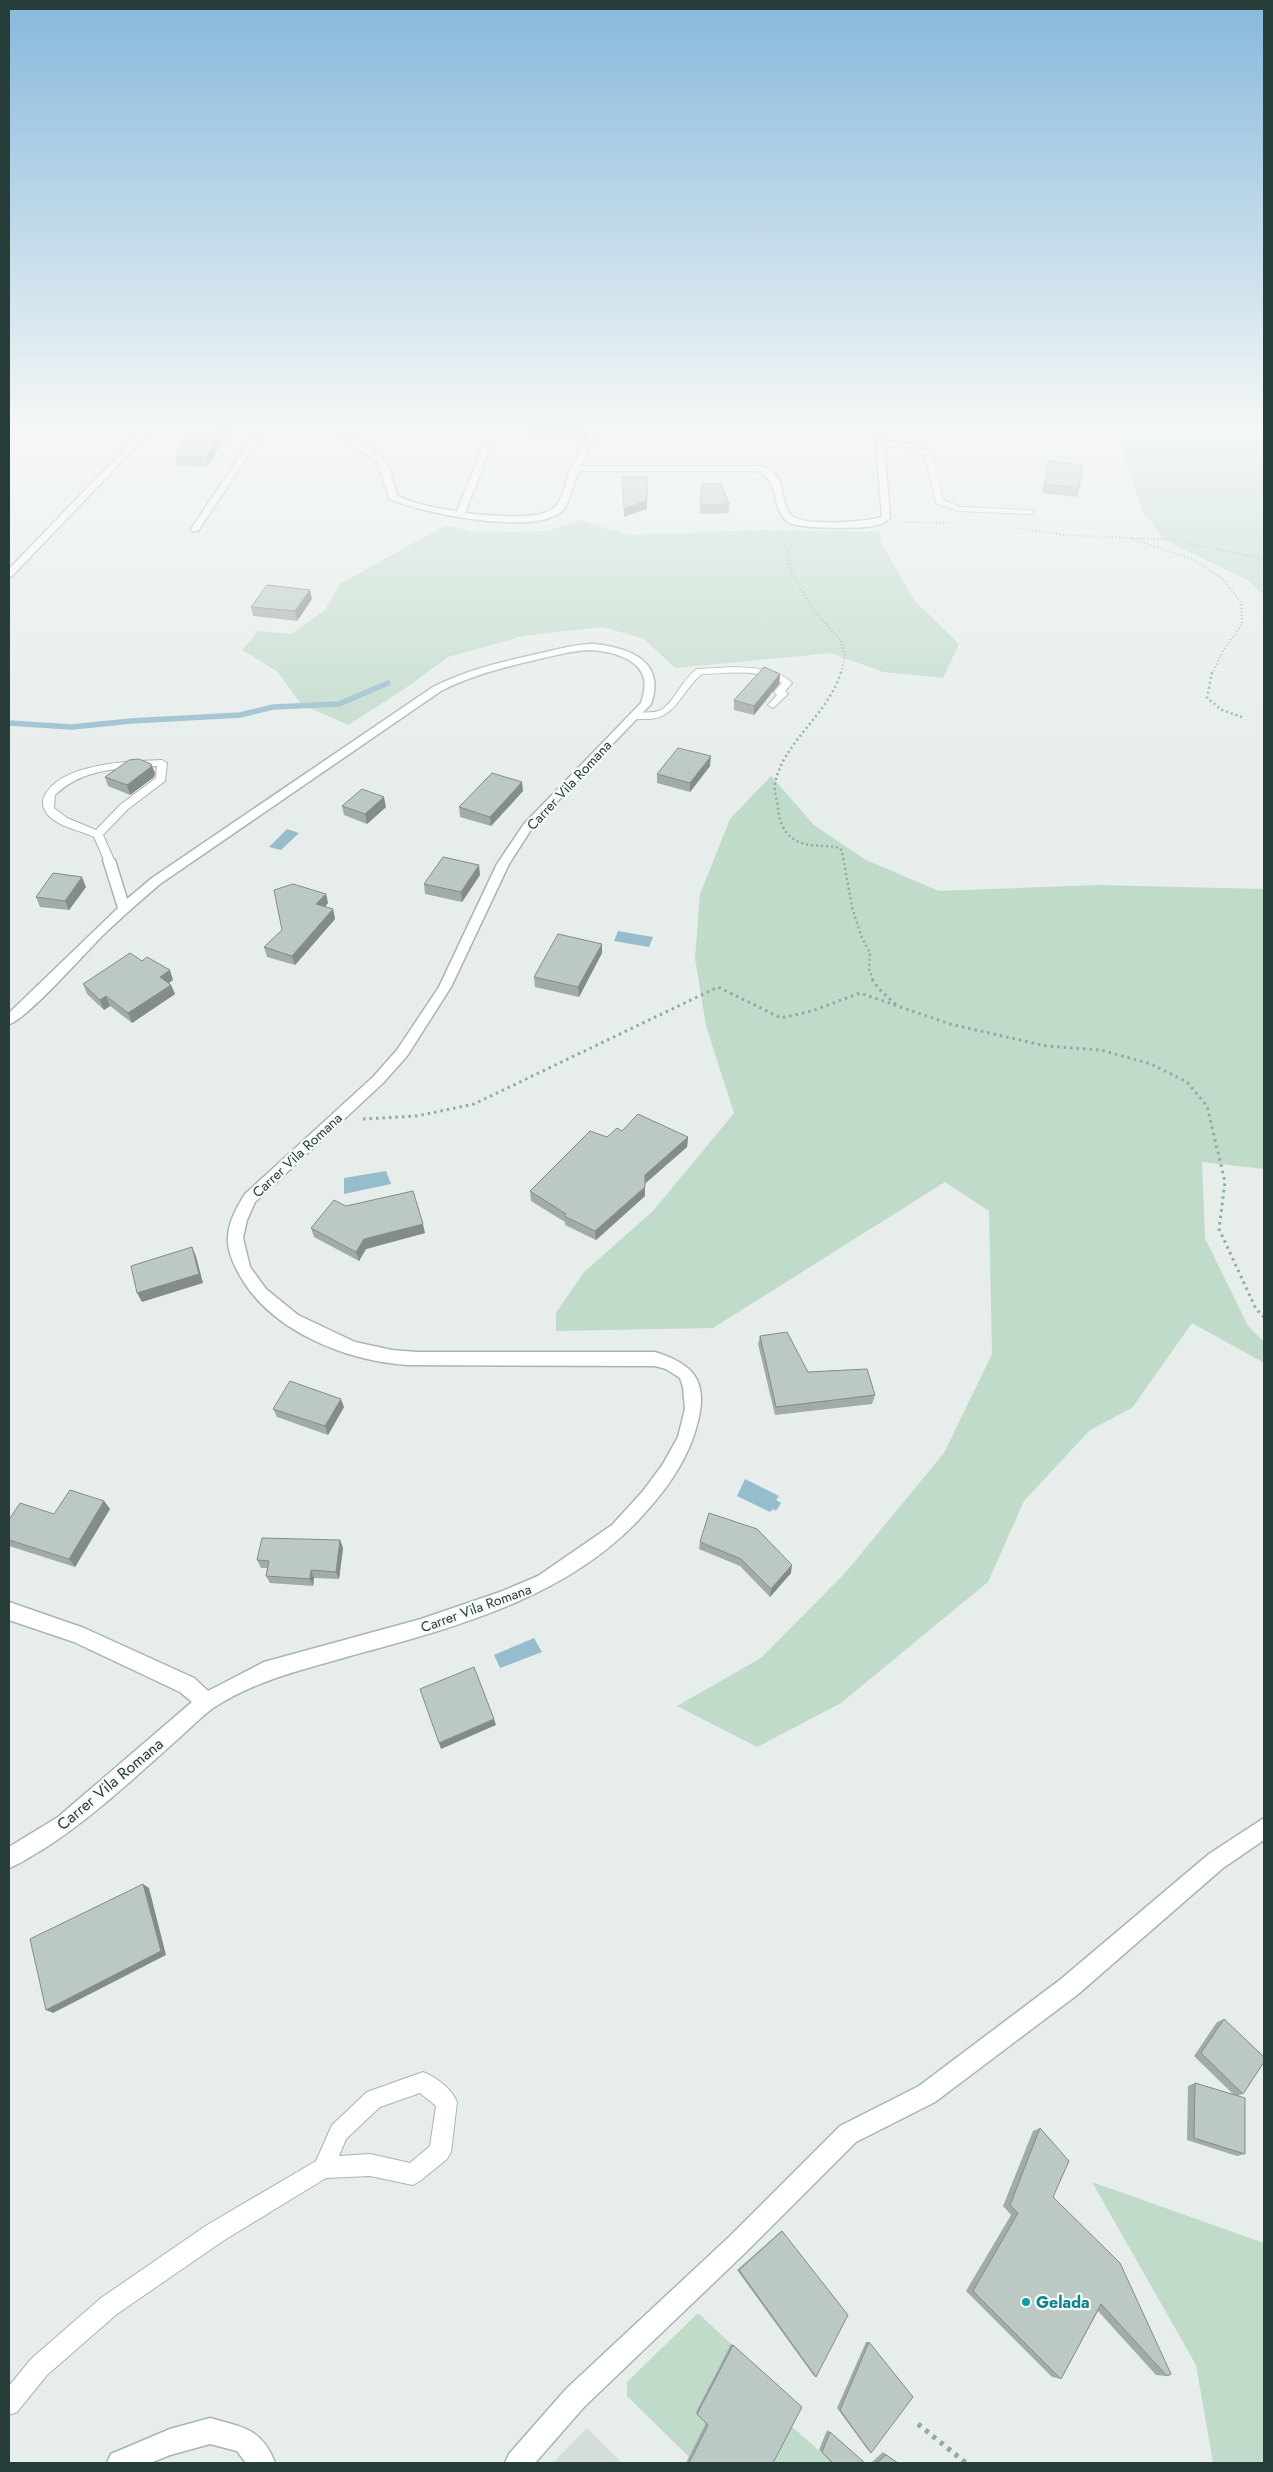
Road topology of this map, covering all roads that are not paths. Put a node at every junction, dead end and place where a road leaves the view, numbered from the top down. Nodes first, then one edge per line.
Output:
1 (37, 545) edge
2 (9, 574) edge
3 (773, 705) dead end
4 (636, 716) junction
5 (98, 835) junction
6 (109, 860) joint
7 (124, 907) junction
8 (9, 1020) edge
9 (9, 1611) edge
10 (206, 1702) junction
11 (1264, 1828) edge
12 (9, 1858) edge
13 (323, 2168) junction
14 (9, 2404) edge
15 (120, 2463) edge
16 (262, 2463) edge
17 (518, 2463) edge

1 - 2 street
3 - 4 lane
4 - 7 street, Carrer Vila Romana
4 - 10 street, Carrer Vila Romana
5 - 5 lane
5 - 6 lane
6 - 7 street
7 - 8 street, Carrer Vila Romana
9 - 10 street
10 - 12 street, Carrer Vila Romana
11 - 17 street
13 - 13 lane
13 - 14 lane
15 - 16 street

